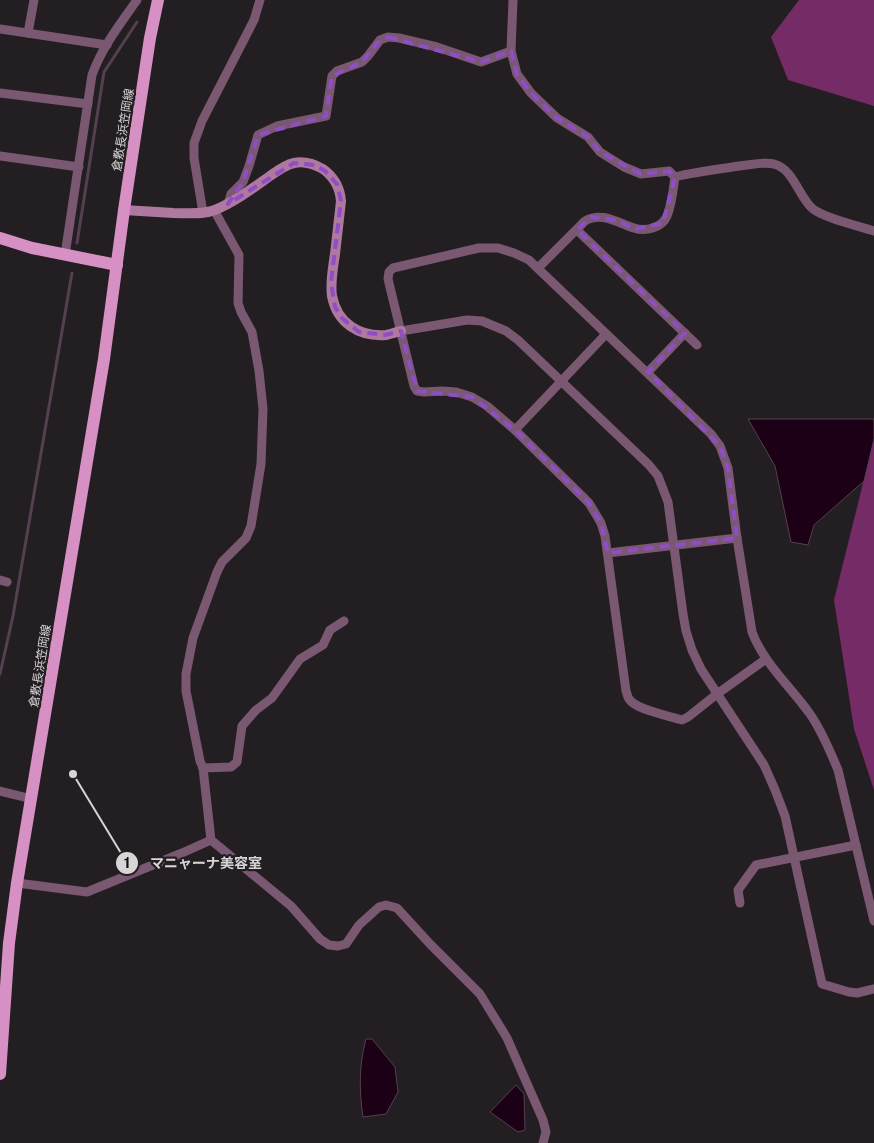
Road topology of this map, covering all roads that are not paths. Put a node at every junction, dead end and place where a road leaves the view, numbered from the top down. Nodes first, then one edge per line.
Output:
1 (34, 0) edge
2 (137, 0) edge
3 (158, 0) edge
4 (260, 0) edge
5 (514, 0) edge
6 (0, 29) edge
7 (28, 33) junction
8 (107, 45) junction
9 (511, 51) junction
10 (0, 93) edge
11 (88, 104) junction
12 (0, 156) edge
13 (79, 167) junction
14 (675, 177) junction
15 (228, 204) junction
16 (124, 210) junction
17 (214, 210) junction
18 (203, 213) junction
19 (576, 230) junction
20 (874, 231) edge
21 (0, 238) edge
22 (65, 255) junction
23 (117, 264) junction
24 (538, 268) junction
25 (401, 331) junction
26 (684, 333) junction
27 (606, 334) junction
28 (697, 345) dead end
29 (648, 372) junction
30 (562, 381) junction
31 (515, 430) junction
32 (737, 538) junction
33 (674, 546) junction
34 (608, 553) junction
35 (344, 621) dead end
36 (766, 659) junction
37 (717, 694) junction
38 (203, 768) junction
39 (0, 791) edge
40 (32, 799) junction
41 (211, 840) junction
42 (856, 845) junction
43 (794, 858) junction
44 (17, 883) junction
45 (740, 903) dead end
46 (874, 921) edge
47 (874, 989) edge
48 (0, 1074) edge
49 (543, 1143) edge

1 - 7 street
2 - 8 street
3 - 16 main road, 倉敷長浜笠岡線
4 - 18 street
5 - 9 street
6 - 7 street
7 - 8 street
8 - 11 street
9 - 14 street
9 - 15 street
10 - 11 street
11 - 13 street
12 - 13 street
13 - 22 street
14 - 19 street
14 - 20 street
15 - 17 street
15 - 25 street
16 - 18 street
16 - 23 main road, 倉敷長浜笠岡線
17 - 18 street
17 - 38 street
19 - 24 street
19 - 26 street
21 - 22 main road
22 - 23 main road
23 - 40 main road, 倉敷長浜笠岡線
24 - 25 street
24 - 27 street
25 - 30 street
25 - 31 street
26 - 28 street
26 - 29 street
27 - 29 street
27 - 30 street
29 - 32 street
30 - 31 street
30 - 33 street
31 - 34 street
32 - 33 street
32 - 36 street
33 - 34 street
33 - 37 street
34 - 37 street
35 - 38 street
36 - 37 street
36 - 42 street
37 - 43 street
38 - 41 street
39 - 40 street
40 - 44 main road, 倉敷長浜笠岡線
41 - 44 street
41 - 49 street
42 - 43 street
42 - 46 street
43 - 45 street
43 - 47 street
44 - 48 main road, 倉敷長浜笠岡線

